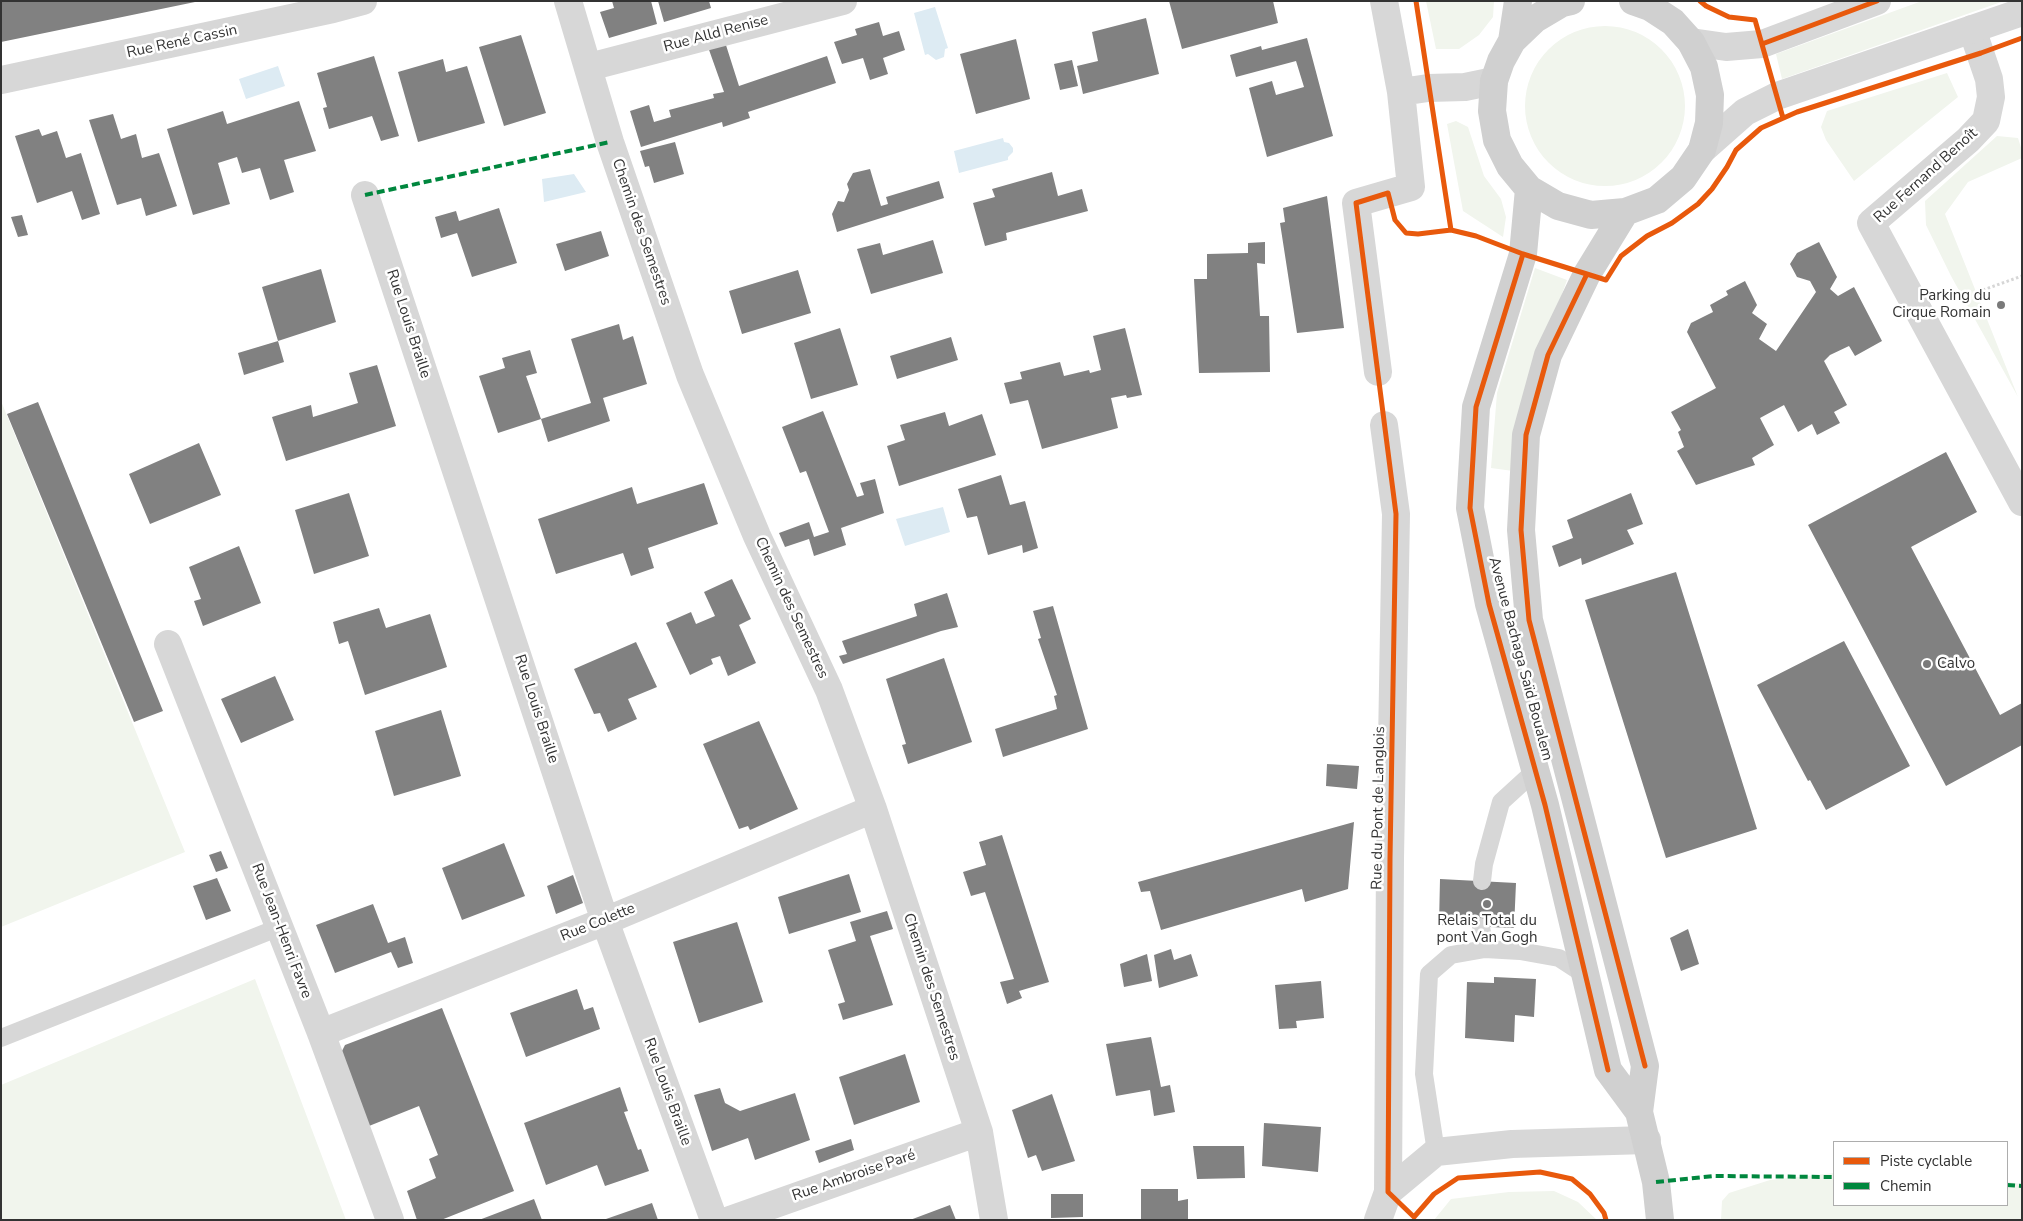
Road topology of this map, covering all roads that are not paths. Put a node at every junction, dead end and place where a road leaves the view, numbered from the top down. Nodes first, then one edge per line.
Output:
1 (363, 1) edge
2 (568, 1) edge
3 (843, 1) edge
4 (1384, 1) edge
5 (1518, 1) edge
6 (1571, 1) edge
7 (1633, 1) edge
8 (1877, 1) edge
9 (2022, 12) edge
10 (1972, 29) junction
11 (1512, 42) junction
12 (1691, 42) junction
13 (589, 67) junction
14 (1, 80) edge
15 (1494, 81) junction
16 (1401, 92) junction
17 (1702, 150) junction
18 (1529, 189) junction
19 (365, 195) dead end
20 (1625, 212) junction
21 (1378, 372) dead end
22 (1384, 425) dead end
23 (2022, 502) edge
24 (168, 644) dead end
25 (1536, 770) junction
26 (873, 809) junction
27 (1482, 881) dead end
28 (605, 921) junction
29 (280, 927) junction
30 (1481, 927) dead end
31 (1485, 949) junction
32 (1585, 974) junction
33 (321, 1033) junction
34 (1, 1038) edge
35 (1640, 1112) junction
36 (979, 1132) junction
37 (1647, 1140) junction
38 (1436, 1152) junction
39 (1388, 1192) junction
40 (390, 1220) edge
41 (714, 1220) edge
42 (730, 1220) edge
43 (994, 1220) edge
44 (1378, 1220) edge
45 (1660, 1220) edge

1 - 14 street, Rue René Cassin
2 - 13 street, Chemin des Semestres
3 - 13 street, Rue Alld Renise
4 - 16 street
5 - 11 main road
6 - 11 main road
7 - 12 main road
8 - 12 street
9 - 10 street
10 - 17 street
10 - 23 street, Rue Fernand Benoît
11 - 15 main road
12 - 17 main road
13 - 26 street, Chemin des Semestres
15 - 16 street
15 - 18 main road
16 - 21 street
17 - 20 main road
18 - 20 main road
18 - 25 main road, Avenue Bachaga Saïd Boualem
19 - 28 street, Rue Louis Braille
20 - 35 main road, Avenue Bachaga Saïd Boualem
22 - 39 street, Rue du Pont de Langlois
24 - 29 street, Rue Jean-Henri Favre
25 - 27 lane
25 - 32 main road, Avenue Bachaga Saïd Boualem
26 - 28 street, Rue Colette
26 - 36 street, Chemin des Semestres
28 - 33 street, Rue Colette
28 - 41 street, Rue Louis Braille
29 - 33 street, Rue Jean-Henri Favre
29 - 34 lane
30 - 31 lane
31 - 32 lane
31 - 38 lane
32 - 35 main road, Avenue Bachaga Saïd Boualem
33 - 40 street, Rue Jean-Henri Favre
35 - 37 main road
36 - 42 street, Rue Ambroise Paré
36 - 43 street, Chemin des Semestres
37 - 38 street
37 - 45 main road
38 - 39 street
39 - 44 street, Rue du Pont de Langlois

